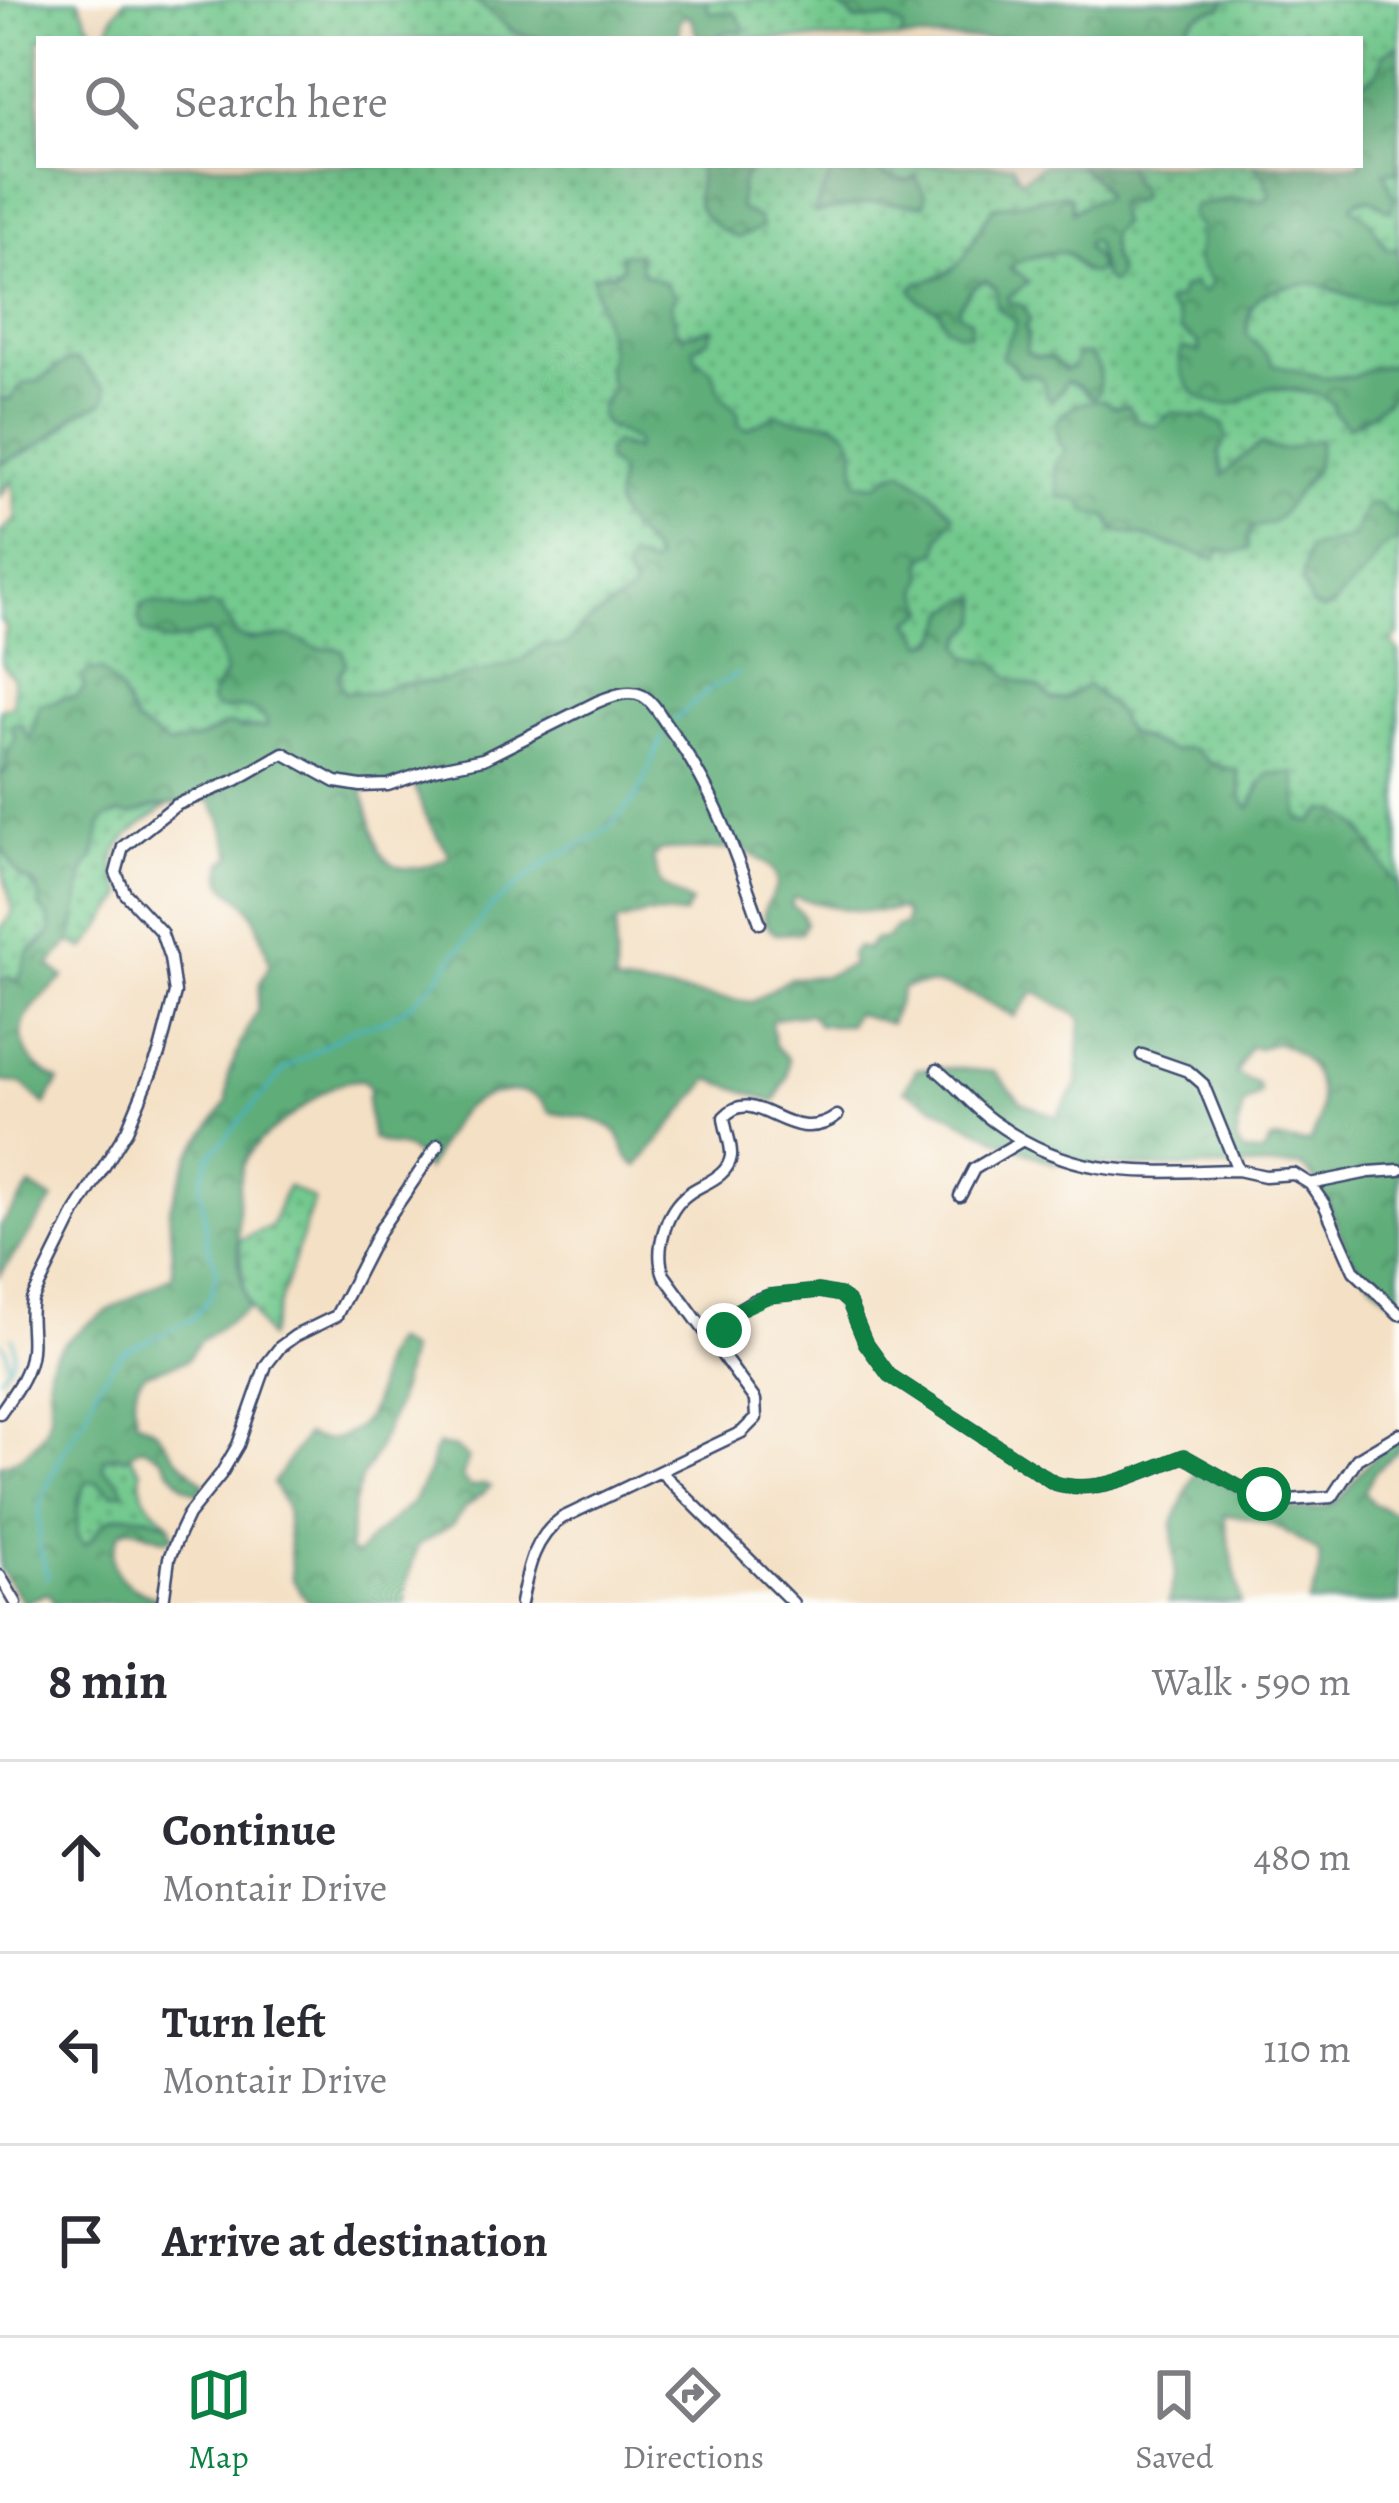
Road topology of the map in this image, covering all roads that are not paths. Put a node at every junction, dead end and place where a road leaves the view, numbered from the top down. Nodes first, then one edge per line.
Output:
1 (760, 923) dead end
2 (1142, 1055) dead end
3 (938, 1070) dead end
4 (837, 1116) dead end
5 (1021, 1141) junction
6 (437, 1145) dead end
7 (1238, 1170) junction
8 (1399, 1170) edge
9 (1310, 1184) junction
10 (960, 1196) dead end
11 (1399, 1314) edge
12 (721, 1350) junction
13 (0, 1413) edge
14 (1399, 1434) edge
15 (661, 1472) junction
16 (0, 1576) edge
17 (16, 1603) edge
18 (163, 1603) edge
19 (520, 1603) edge
20 (793, 1603) edge

1 - 13 street
2 - 7 street
3 - 5 street
4 - 12 street
5 - 7 street
5 - 10 street
6 - 18 street
7 - 9 street
8 - 9 street
9 - 11 street
12 - 14 street
12 - 15 street
15 - 19 street
15 - 20 street
16 - 17 street

